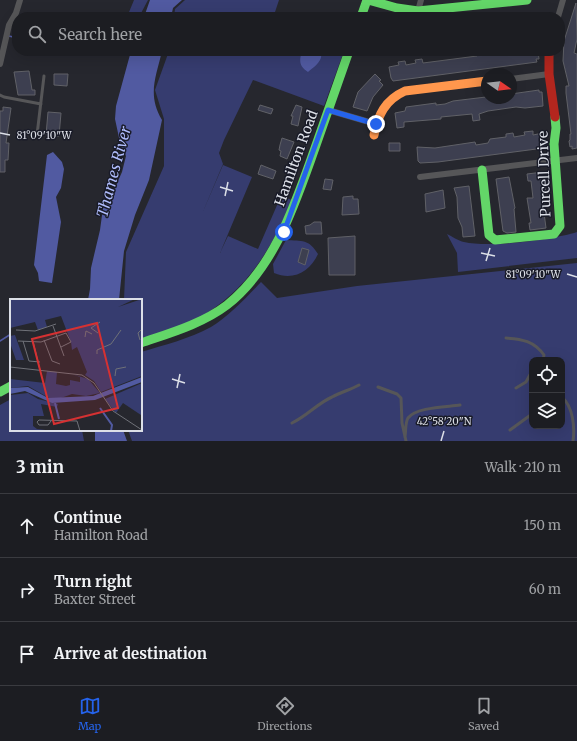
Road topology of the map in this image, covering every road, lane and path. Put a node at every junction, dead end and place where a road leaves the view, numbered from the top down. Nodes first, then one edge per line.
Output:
1 (20, 0) edge
2 (367, 0) edge
3 (421, 0) edge
4 (527, 0) edge
5 (563, 0) edge
6 (418, 11) junction
7 (16, 12) edge
8 (363, 12) edge
9 (559, 12) edge
10 (12, 19) edge
11 (347, 56) edge
12 (548, 56) edge
13 (0, 64) edge
14 (549, 74) junction
15 (44, 76) dead end
16 (517, 78) edge
17 (481, 82) edge
18 (0, 95) edge
19 (41, 104) junction
20 (328, 110) junction
21 (376, 124) junction
22 (37, 135) dead end
23 (374, 135) dead end
24 (577, 158) edge
25 (555, 161) junction
26 (482, 170) junction
27 (420, 176) dead end
28 (506, 338) dead end
29 (142, 343) edge
30 (544, 357) edge
31 (529, 377) edge
32 (359, 385) dead end
33 (10, 387) edge
34 (378, 387) dead end
35 (516, 388) dead end
36 (0, 392) edge
37 (565, 401) edge
38 (460, 405) dead end
39 (529, 416) edge
40 (292, 424) dead end
41 (510, 430) dead end
42 (406, 439) edge
43 (573, 441) edge

1 - 7 street
2 - 6 street
2 - 8 street
3 - 6 street
4 - 6 street
5 - 9 street
10 - 13 street
11 - 20 street, Hamilton Road
12 - 14 street, Purcell Drive
14 - 16 street
14 - 25 street, Purcell Drive
15 - 19 lane
17 - 21 street
18 - 19 lane
19 - 22 lane
20 - 21 street
20 - 29 street, Hamilton Road
21 - 23 street
24 - 25 street
25 - 26 street
25 - 26 street, Purcell Drive
26 - 27 street
28 - 30 lane
31 - 35 lane
32 - 40 lane
33 - 36 street
34 - 42 lane
37 - 43 lane
38 - 42 lane
39 - 41 lane

